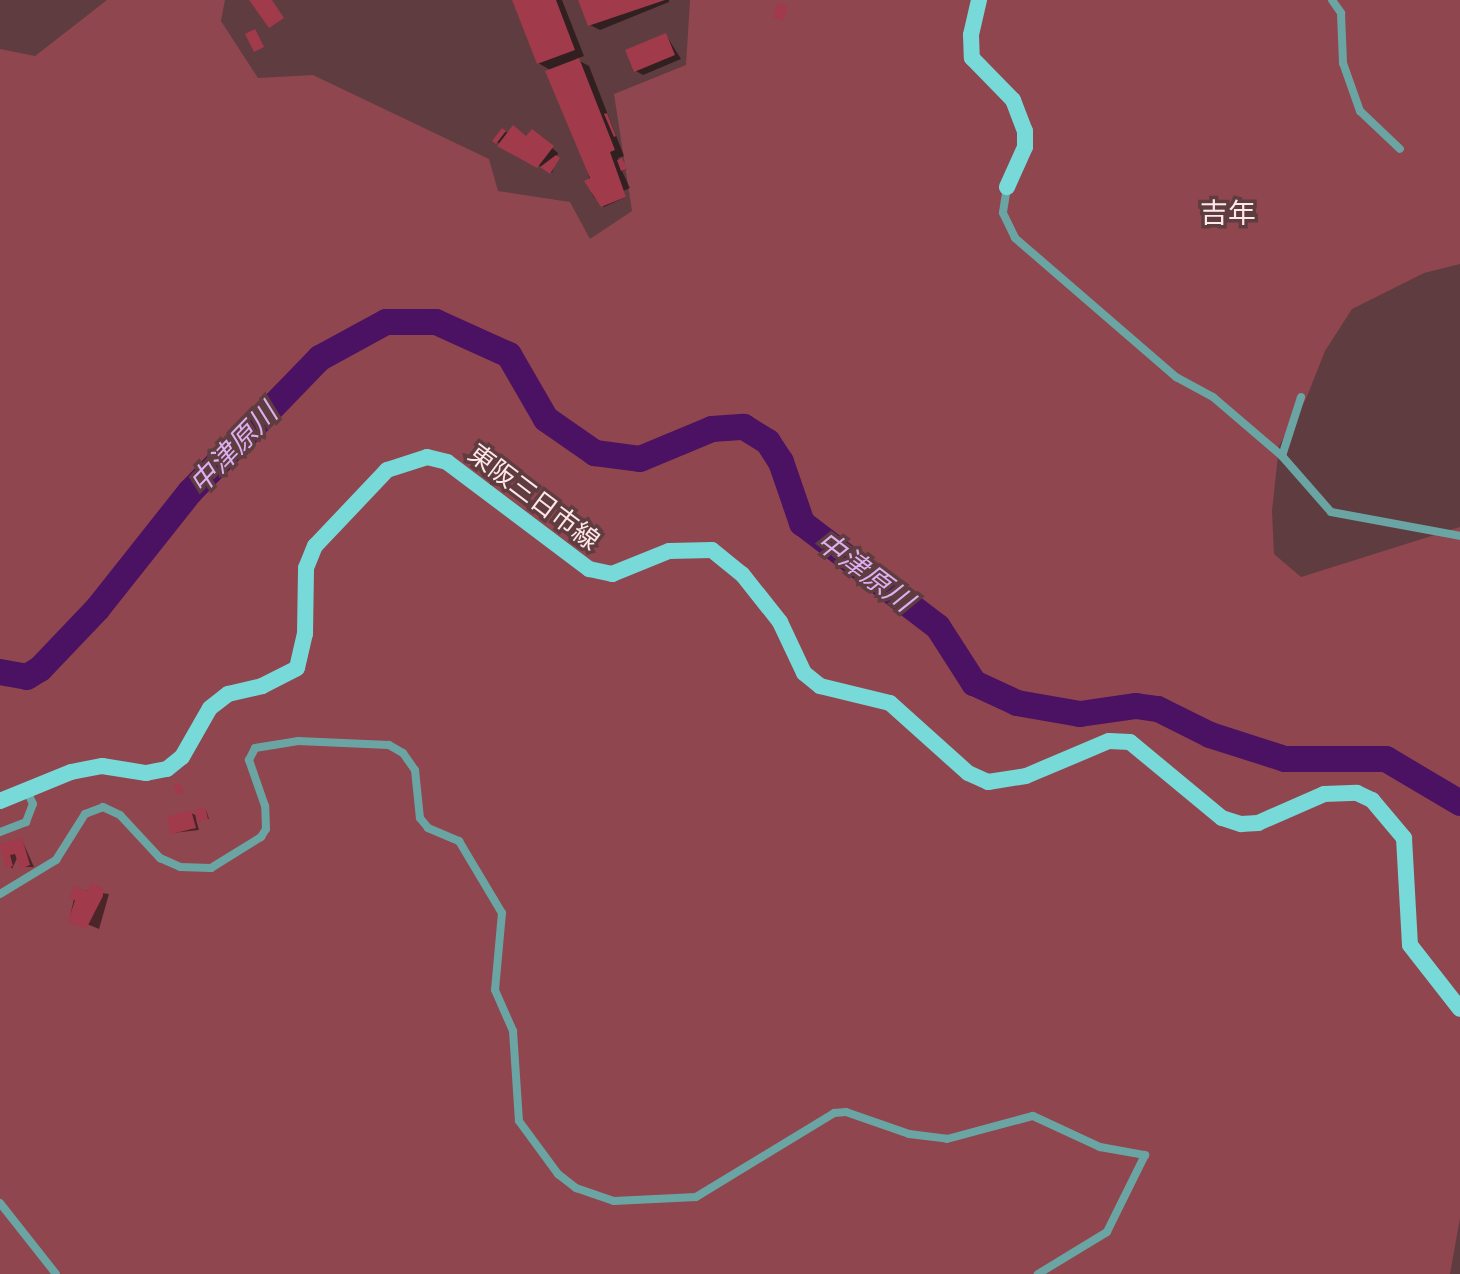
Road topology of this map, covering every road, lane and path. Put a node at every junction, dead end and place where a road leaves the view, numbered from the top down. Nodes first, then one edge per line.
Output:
1 (979, 0) edge
2 (1332, 0) edge
3 (1400, 149) dead end
4 (1007, 187) joint
5 (1301, 397) dead end
6 (1282, 456) junction
7 (1460, 536) edge
8 (27, 790) junction
9 (0, 801) edge
10 (0, 832) edge
11 (0, 894) edge
12 (1460, 1009) edge
13 (0, 1203) edge
14 (56, 1274) edge
15 (1038, 1274) edge

1 - 4 main road
2 - 3 street
4 - 6 street
5 - 6 street
6 - 7 street
8 - 9 main road, 東阪三日市線
8 - 10 street
8 - 12 main road, 東阪三日市線
11 - 15 street
13 - 14 street

